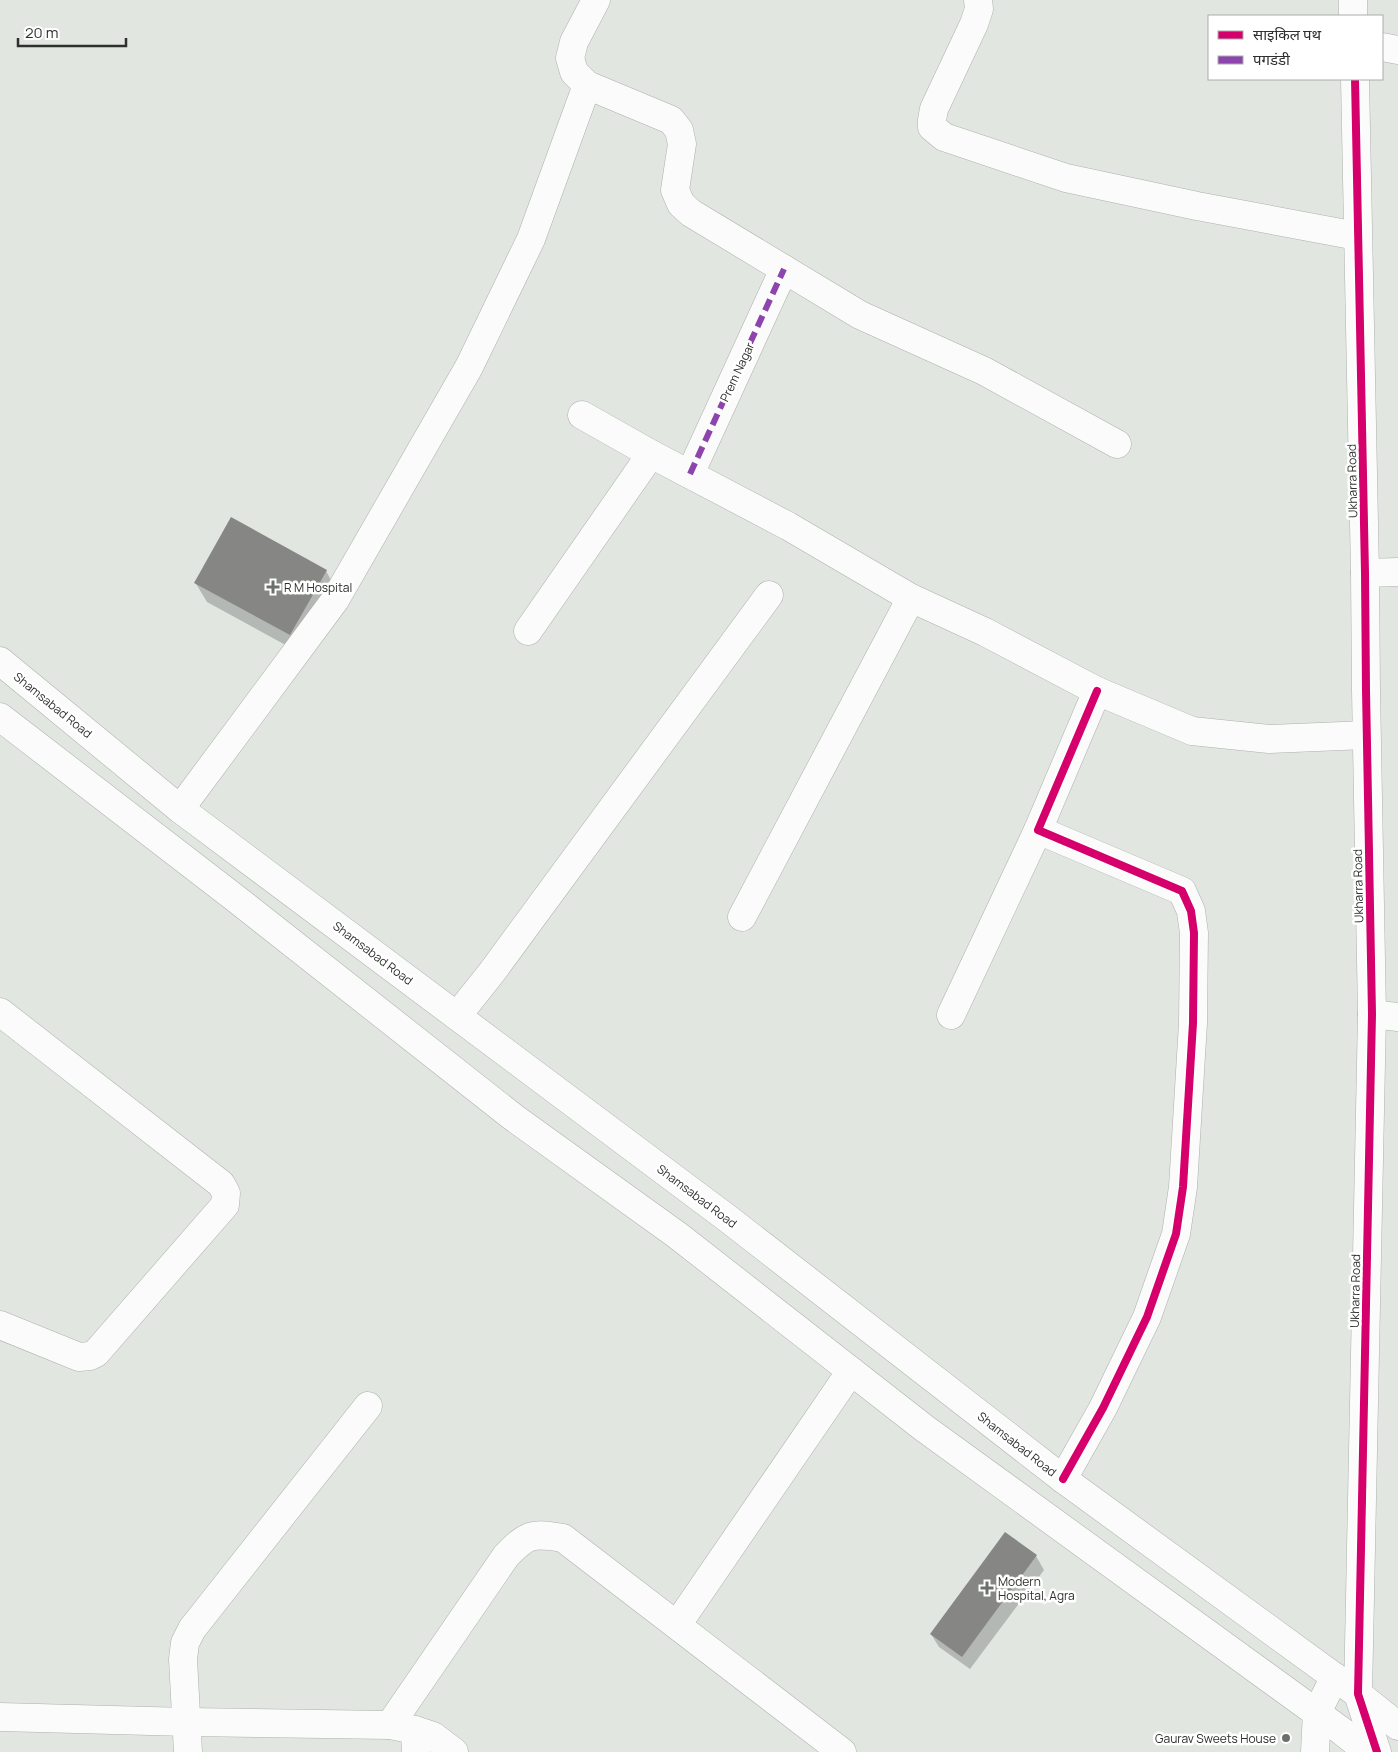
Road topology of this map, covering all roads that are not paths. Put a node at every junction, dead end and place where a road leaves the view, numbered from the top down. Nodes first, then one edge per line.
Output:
1 (596, 0) edge
2 (978, 0) edge
3 (1353, 0) edge
4 (1353, 15) edge
5 (1383, 47) edge
6 (1398, 50) edge
7 (1355, 80) edge
8 (587, 85) junction
9 (1358, 236) junction
10 (784, 269) junction
11 (582, 415) dead end
12 (1117, 444) dead end
13 (651, 454) junction
14 (690, 474) junction
15 (1365, 573) junction
16 (1397, 574) edge
17 (769, 594) dead end
18 (911, 598) junction
19 (528, 631) dead end
20 (0, 661) edge
21 (1097, 691) junction
22 (0, 717) edge
23 (1366, 735) junction
24 (180, 809) junction
25 (1038, 830) junction
26 (742, 917) dead end
27 (0, 1012) edge
28 (951, 1015) dead end
29 (457, 1016) junction
30 (1385, 1016) edge
31 (0, 1326) edge
32 (851, 1371) junction
33 (368, 1406) dead end
34 (1063, 1479) junction
35 (677, 1625) junction
36 (1335, 1677) junction
37 (1358, 1694) junction
38 (1316, 1712) junction
39 (0, 1717) edge
40 (188, 1722) junction
41 (1398, 1726) edge
42 (407, 1736) edge
43 (188, 1752) edge
44 (454, 1752) edge
45 (842, 1752) edge
46 (1315, 1752) edge
47 (1368, 1752) edge
48 (1377, 1752) edge

1 - 8 street
2 - 9 street
3 - 4 street
5 - 6 street
7 - 9 street, Ukharra Road
8 - 10 street
8 - 24 street
9 - 15 street, Ukharra Road
10 - 12 street
10 - 14 street, Prem Nagar
11 - 13 street
13 - 14 street
13 - 19 street
14 - 18 street
15 - 16 street
15 - 23 street, Ukharra Road
17 - 29 street
18 - 21 street
18 - 26 street
20 - 24 street, Shamsabad Road
21 - 23 street
21 - 25 street
22 - 32 street
23 - 30 street, Ukharra Road
24 - 29 street, Shamsabad Road
25 - 28 street
25 - 34 street
27 - 31 street
29 - 34 street, Shamsabad Road
30 - 37 street, Ukharra Road
32 - 35 street
32 - 38 street
33 - 40 street
34 - 36 street, Shamsabad Road
35 - 42 street
35 - 45 street
36 - 37 street, Shamsabad Road
36 - 38 street
37 - 41 street, Shamsabad Road
37 - 48 street, Ukharra Road
38 - 46 street
38 - 47 street
39 - 40 street
40 - 42 street
40 - 43 street
42 - 44 street

